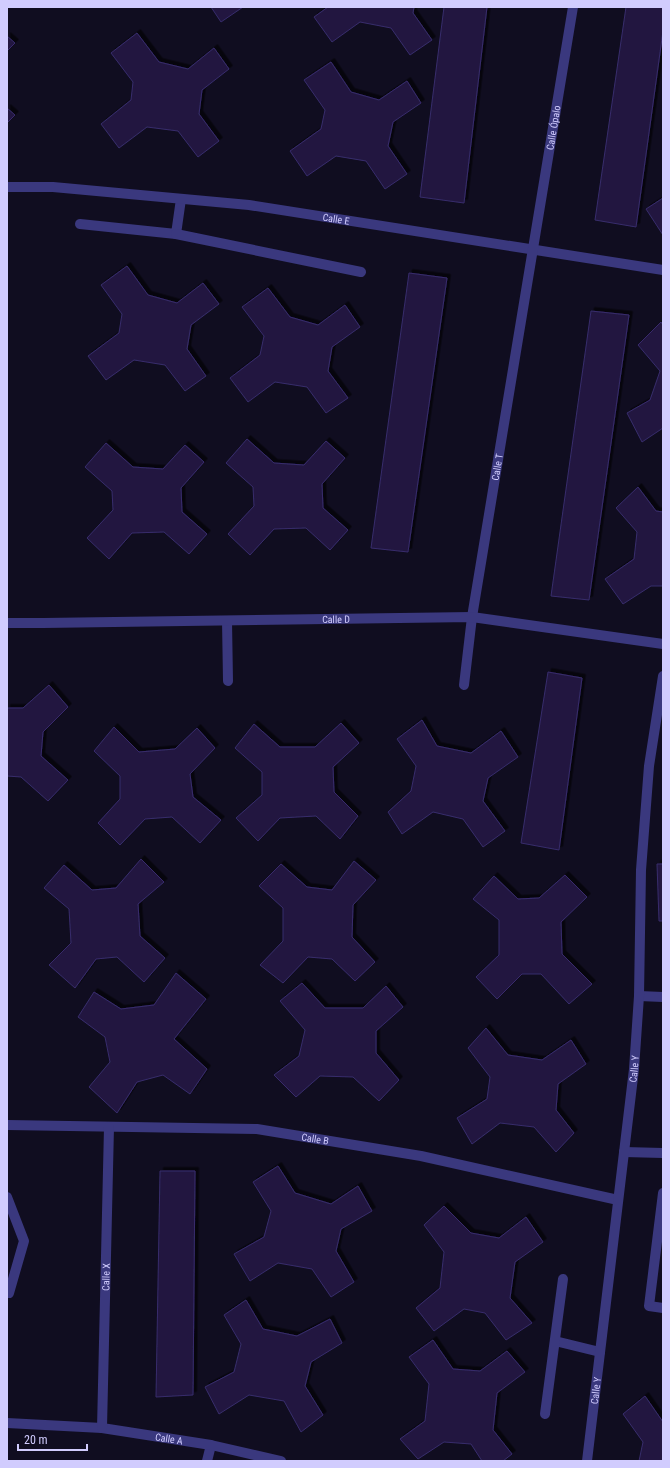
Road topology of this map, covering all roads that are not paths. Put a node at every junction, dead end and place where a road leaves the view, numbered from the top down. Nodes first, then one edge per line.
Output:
1 (573, 7) edge
2 (7, 186) edge
3 (181, 199) junction
4 (80, 224) dead end
5 (176, 234) junction
6 (532, 249) junction
7 (663, 270) edge
8 (360, 272) dead end
9 (472, 617) junction
10 (227, 621) junction
11 (7, 623) edge
12 (663, 644) edge
13 (663, 676) edge
14 (228, 681) dead end
15 (464, 685) dead end
16 (638, 996) junction
17 (663, 996) edge
18 (7, 1125) edge
19 (109, 1127) junction
20 (624, 1152) junction
21 (663, 1153) edge
22 (663, 1193) edge
23 (7, 1197) edge
24 (618, 1200) junction
25 (563, 1279) dead end
26 (7, 1293) edge
27 (663, 1308) edge
28 (555, 1341) junction
29 (600, 1352) junction
30 (545, 1414) dead end
31 (7, 1423) edge
32 (102, 1428) junction
33 (211, 1444) junction
34 (207, 1461) edge
35 (281, 1461) edge
36 (587, 1461) edge

1 - 6 street, Calle Ópalo
2 - 3 street, Calle E
3 - 5 street
3 - 6 street, Calle E
4 - 5 street
5 - 8 street
6 - 7 street, Calle E
6 - 9 street, Calle T
9 - 10 street, Calle D
9 - 12 street, Calle D
9 - 15 street, Calle T
10 - 11 street, Calle D
10 - 14 street
13 - 16 street, Calle Y
16 - 17 street
16 - 20 street, Calle Y
18 - 19 street, Calle B
19 - 24 street, Calle B
19 - 32 street, Calle X
20 - 21 street
20 - 24 street, Calle Y
22 - 27 street
23 - 26 street
24 - 29 street, Calle Y
25 - 28 street
28 - 29 street
28 - 30 street
29 - 36 street, Calle Y
31 - 32 street, Calle A
32 - 33 street, Calle A
33 - 34 street
33 - 35 street, Calle A

